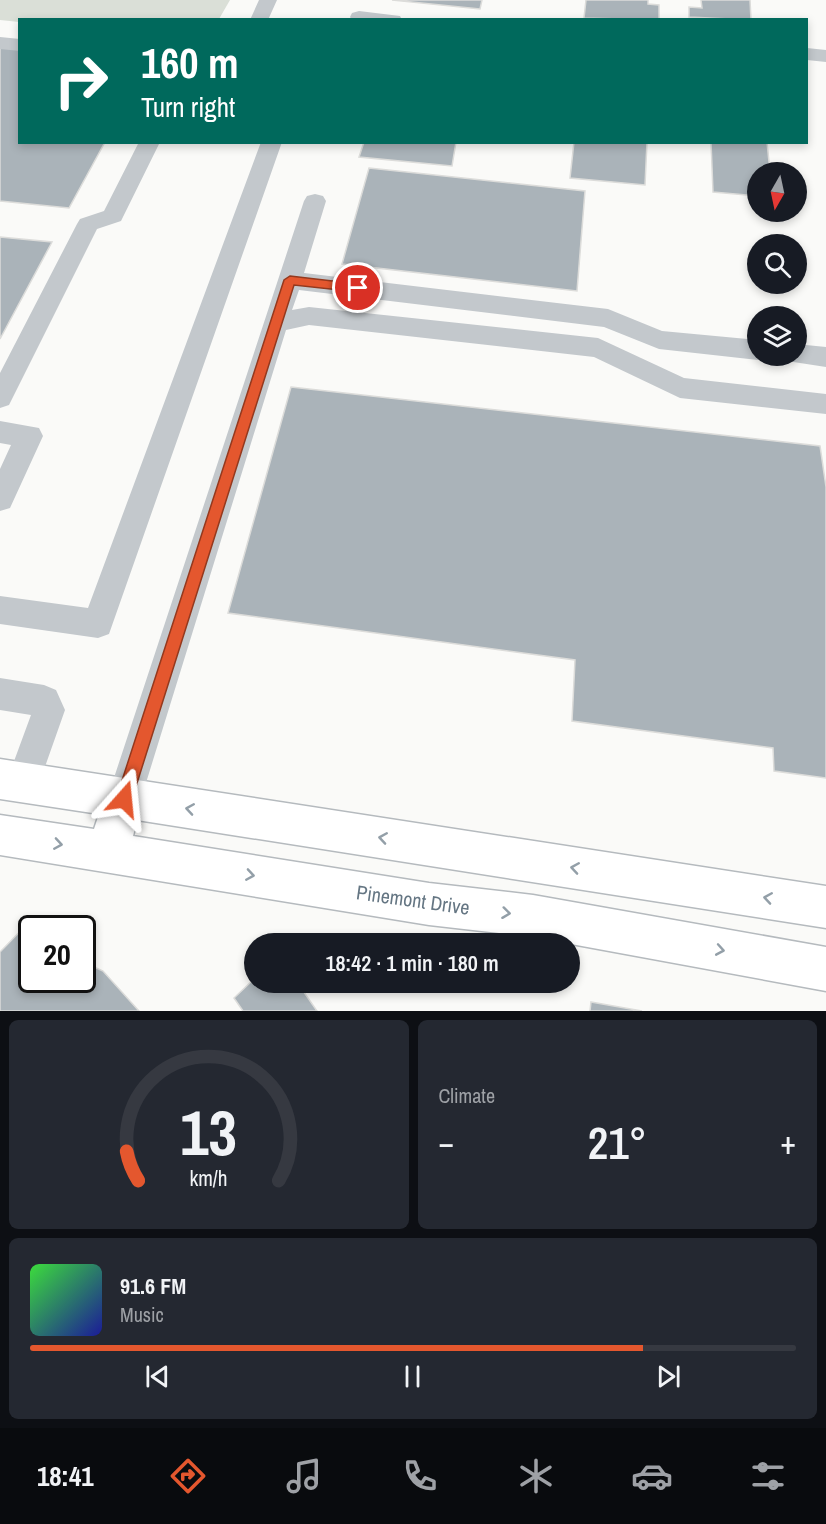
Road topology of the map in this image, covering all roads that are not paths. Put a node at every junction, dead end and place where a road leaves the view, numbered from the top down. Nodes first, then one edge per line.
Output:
1 (268, 0) edge
2 (366, 11) edge
3 (260, 18) edge
4 (387, 18) edge
5 (0, 43) edge
6 (18, 45) edge
7 (808, 54) edge
8 (826, 56) edge
9 (149, 144) edge
10 (271, 144) edge
11 (315, 201) dead end
12 (290, 280) junction
13 (276, 322) junction
14 (747, 349) edge
15 (807, 355) edge
16 (826, 357) edge
17 (0, 398) edge
18 (826, 404) edge
19 (0, 432) edge
20 (0, 499) edge
21 (0, 610) edge
22 (0, 694) edge
23 (11, 781) edge
24 (124, 799) junction
25 (0, 836) edge
26 (107, 852) junction
27 (826, 907) edge
28 (826, 969) edge

1 - 3 street
2 - 4 street
5 - 6 street
7 - 8 street
9 - 17 street
10 - 21 street
11 - 12 street
12 - 13 street
12 - 14 street
13 - 18 street
13 - 24 street
15 - 16 street
19 - 20 street
22 - 23 street
23 - 24 main road
24 - 26 main road
27 -> 24 main road
25 -> 26 main road, Pinemont Drive
26 -> 28 main road, Pinemont Drive

